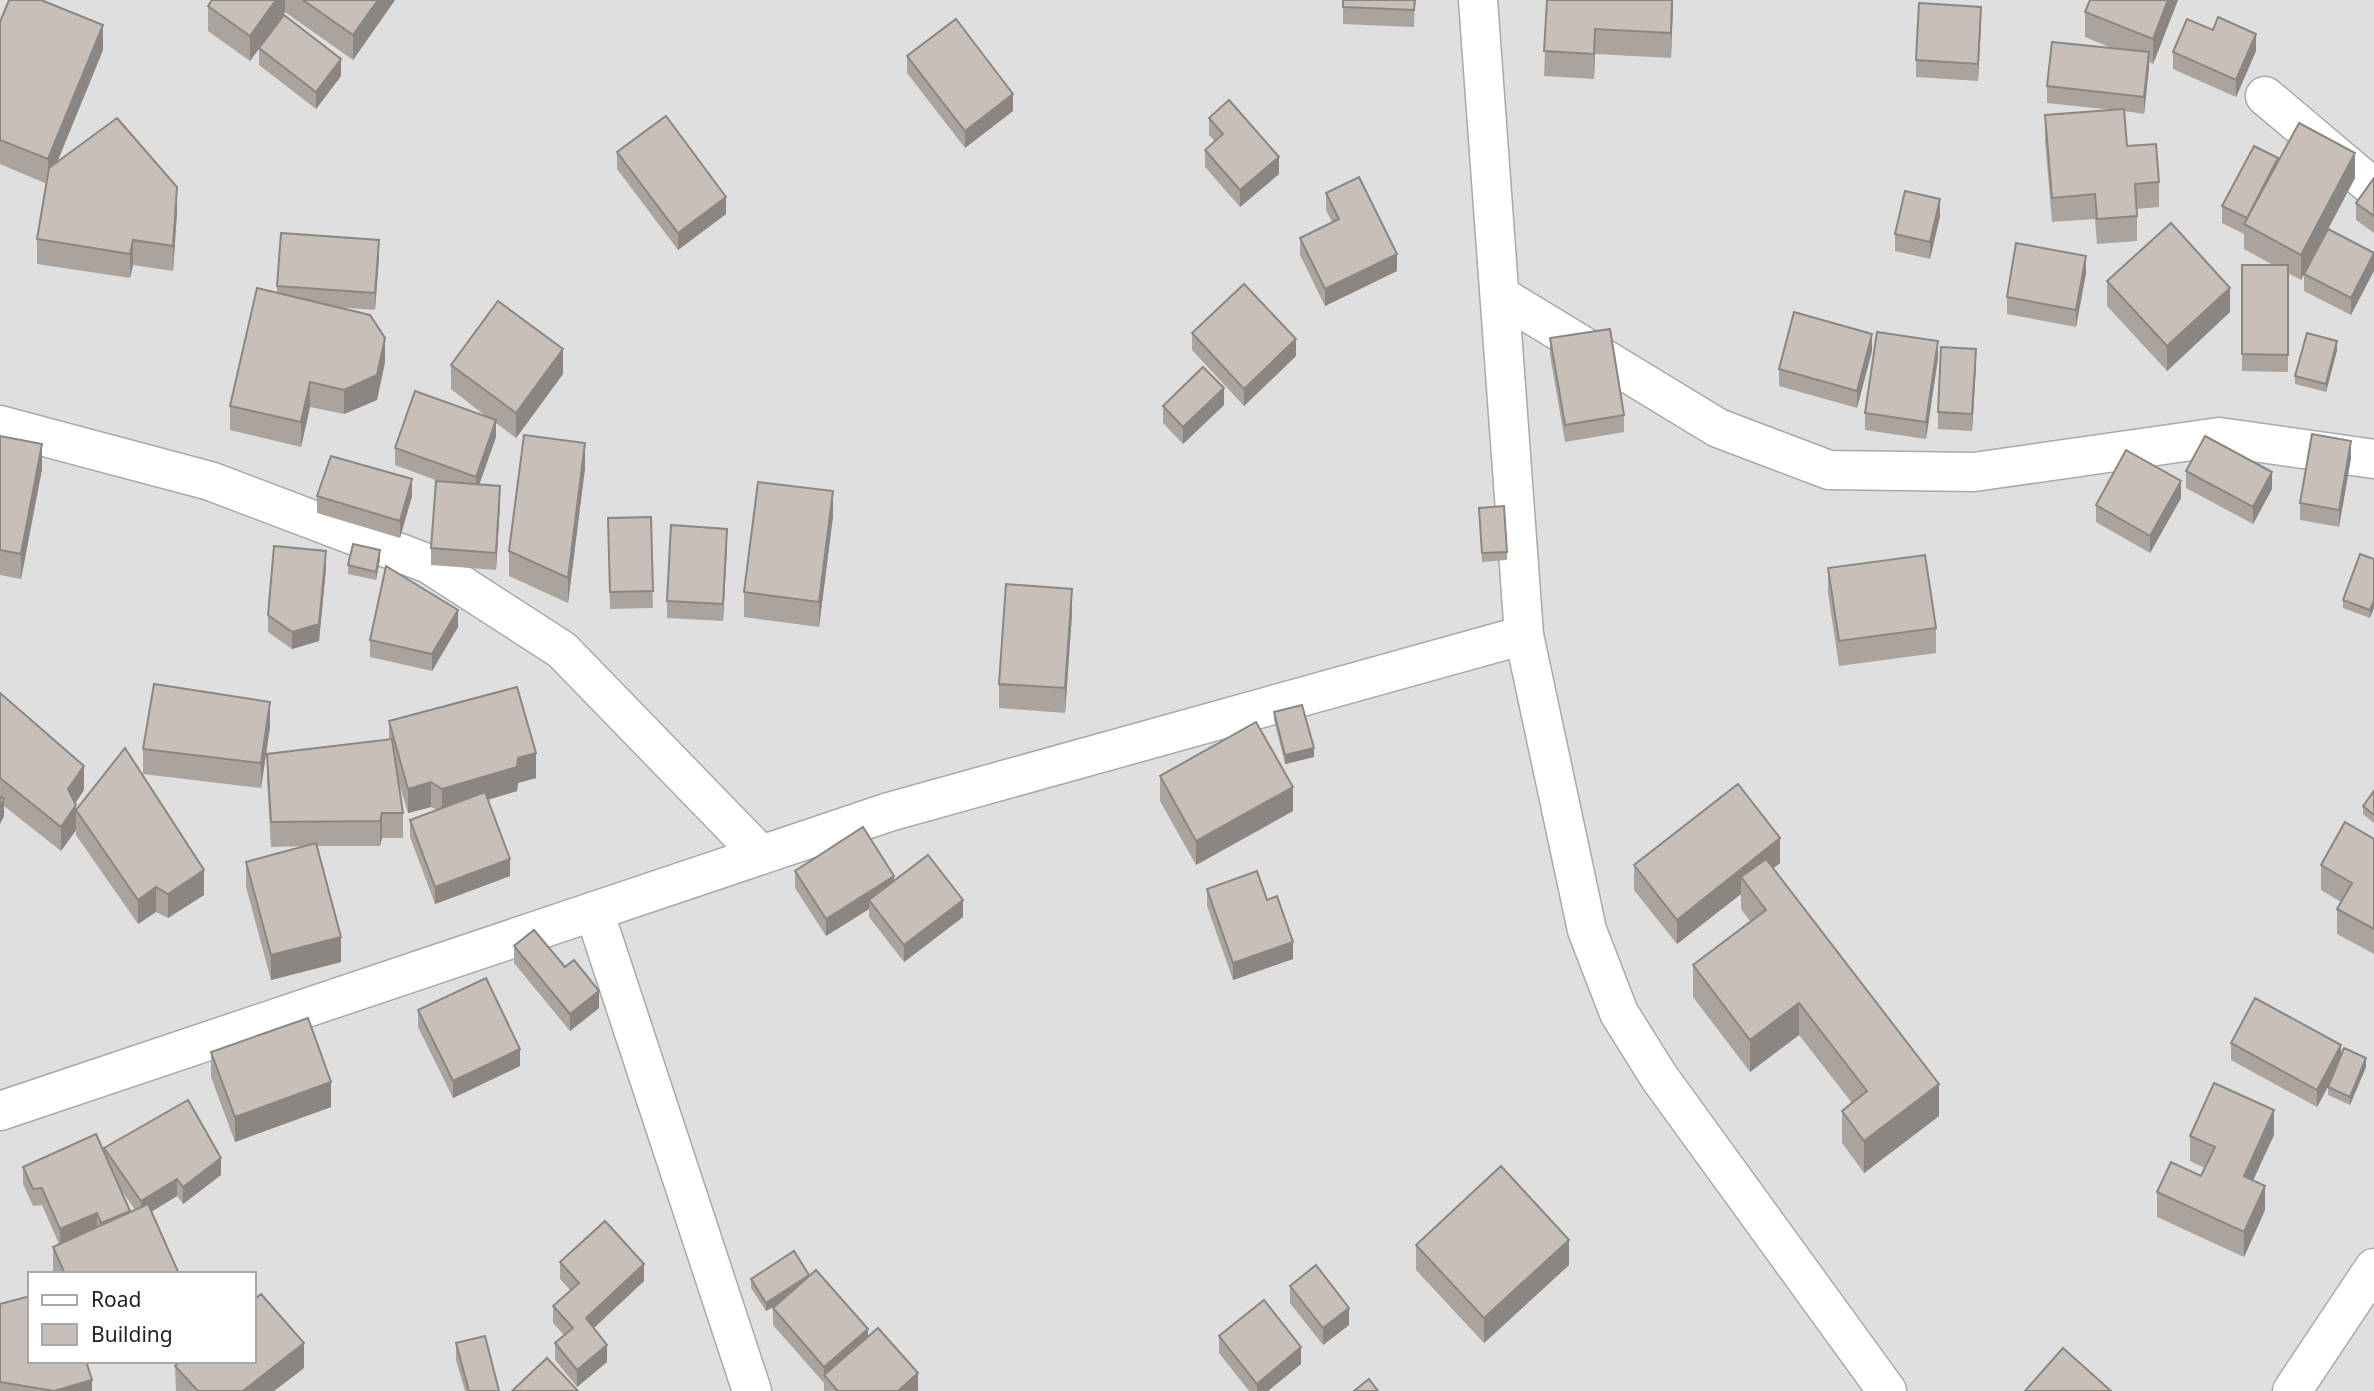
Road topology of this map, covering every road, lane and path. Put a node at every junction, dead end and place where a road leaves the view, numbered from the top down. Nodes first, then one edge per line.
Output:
1 (1478, 0) edge
2 (2265, 96) dead end
3 (2374, 188) edge
4 (1501, 296) junction
5 (0, 425) edge
6 (2374, 459) edge
7 (1524, 635) junction
8 (761, 855) junction
9 (594, 911) junction
10 (0, 1111) edge
11 (2374, 1268) edge
12 (752, 1391) edge
13 (1887, 1391) edge
14 (2292, 1391) edge

1 - 4 street
2 - 3 street
4 - 6 street
4 - 7 street
5 - 8 street
7 - 8 street
7 - 13 street
8 - 9 street
9 - 10 street
9 - 12 street
11 - 14 street

